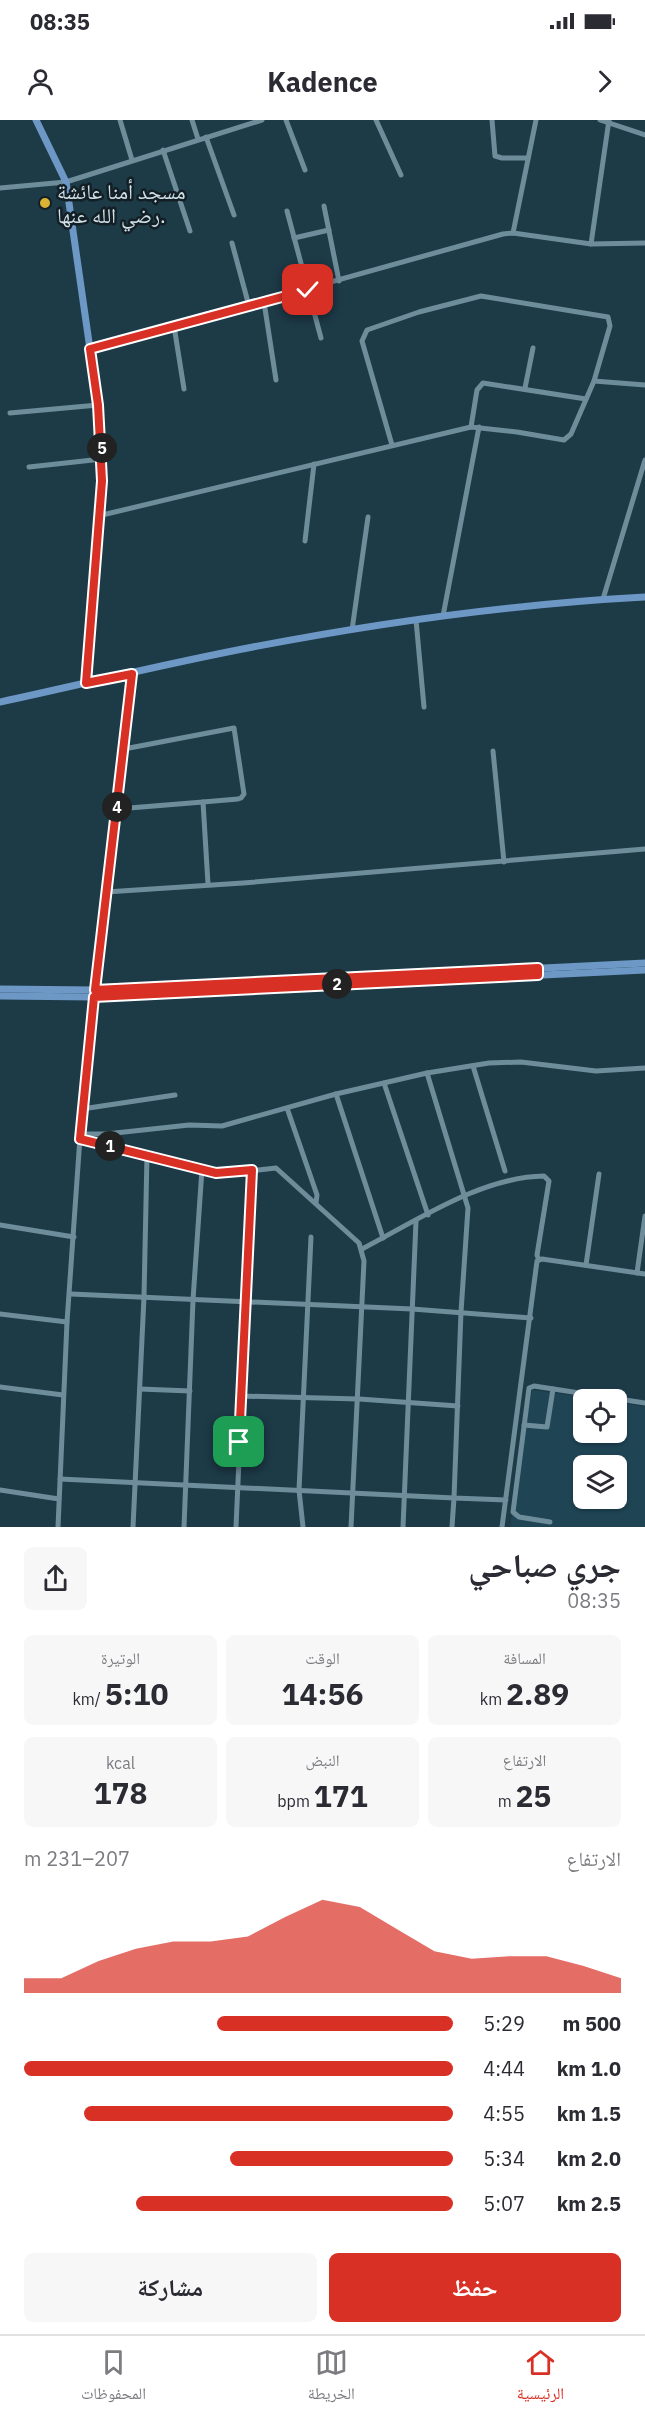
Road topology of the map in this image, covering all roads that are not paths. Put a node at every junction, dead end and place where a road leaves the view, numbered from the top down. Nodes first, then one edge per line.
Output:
1 (36, 120) edge
2 (120, 120) edge
3 (192, 120) edge
4 (262, 120) edge
5 (286, 120) edge
6 (376, 120) edge
7 (492, 120) edge
8 (536, 120) edge
9 (600, 120) edge
10 (609, 121) edge
11 (645, 135) edge
12 (206, 137) junction
13 (198, 139) junction
14 (163, 150) junction
15 (528, 158) junction
16 (132, 160) junction
17 (305, 170) dead end
18 (401, 175) dead end
19 (66, 182) junction
20 (0, 188) edge
21 (324, 206) dead end
22 (287, 211) dead end
23 (234, 214) dead end
24 (329, 230) junction
25 (190, 231) dead end
26 (513, 233) junction
27 (294, 238) junction
28 (232, 243) dead end
29 (645, 243) edge
30 (591, 244) junction
31 (339, 281) junction
32 (308, 290) junction
33 (264, 302) junction
34 (249, 306) junction
35 (174, 326) junction
36 (321, 338) dead end
37 (533, 348) dead end
38 (90, 349) junction
39 (276, 380) dead end
40 (594, 381) junction
41 (645, 385) edge
42 (525, 388) junction
43 (184, 389) dead end
44 (586, 399) junction
45 (98, 405) junction
46 (10, 413) dead end
47 (471, 427) junction
48 (479, 427) junction
49 (393, 445) junction
50 (102, 459) junction
51 (645, 460) edge
52 (314, 464) junction
53 (29, 466) dead end
54 (98, 516) junction
55 (368, 517) dead end
56 (305, 541) dead end
57 (645, 597) edge
58 (603, 600) junction
59 (443, 616) junction
60 (416, 620) junction
61 (352, 630) junction
62 (132, 674) junction
63 (86, 683) junction
64 (0, 702) edge
65 (424, 707) dead end
66 (124, 749) junction
67 (493, 751) dead end
68 (203, 802) junction
69 (117, 809) junction
70 (645, 849) edge
71 (504, 862) junction
72 (208, 884) junction
73 (106, 892) junction
74 (645, 963) edge
75 (645, 970) edge
76 (538, 972) junction
77 (0, 989) edge
78 (95, 993) junction
79 (0, 996) edge
80 (473, 1066) junction
81 (645, 1068) edge
82 (427, 1074) junction
83 (384, 1083) junction
84 (336, 1094) junction
85 (175, 1095) dead end
86 (287, 1108) junction
87 (82, 1109) junction
88 (80, 1136) junction
89 (147, 1155) junction
90 (202, 1169) junction
91 (252, 1170) junction
92 (505, 1171) dead end
93 (599, 1174) dead end
94 (465, 1196) junction
95 (316, 1203) junction
96 (428, 1215) junction
97 (645, 1216) edge
98 (416, 1221) junction
99 (0, 1226) edge
100 (74, 1237) junction
101 (311, 1238) dead end
102 (383, 1238) junction
103 (362, 1249) junction
104 (539, 1260) junction
105 (586, 1265) junction
106 (638, 1273) junction
107 (645, 1274) edge
108 (70, 1294) junction
109 (144, 1297) junction
110 (193, 1300) junction
111 (246, 1302) junction
112 (306, 1304) junction
113 (362, 1307) junction
114 (412, 1309) junction
115 (461, 1312) junction
116 (0, 1314) edge
117 (531, 1318) junction
118 (67, 1322) junction
119 (0, 1387) edge
120 (140, 1389) junction
121 (553, 1389) junction
122 (189, 1391) junction
123 (63, 1395) junction
124 (241, 1396) junction
125 (302, 1397) junction
126 (359, 1399) junction
127 (408, 1403) junction
128 (645, 1403) edge
129 (458, 1406) junction
130 (524, 1425) junction
131 (60, 1479) junction
132 (136, 1483) junction
133 (186, 1486) junction
134 (236, 1488) junction
135 (0, 1490) edge
136 (299, 1490) junction
137 (353, 1492) junction
138 (404, 1496) junction
139 (454, 1498) junction
140 (59, 1499) junction
141 (506, 1500) junction
142 (550, 1522) dead end
143 (58, 1527) edge
144 (133, 1527) edge
145 (184, 1527) edge
146 (236, 1527) edge
147 (303, 1527) edge
148 (351, 1527) edge
149 (403, 1527) edge
150 (452, 1527) edge
151 (502, 1527) edge

1 - 19 main road
2 - 16 street
3 - 13 street
4 - 12 street
5 - 17 street
6 - 18 street
7 - 15 street
8 - 15 street
9 - 10 street
10 - 11 street
10 - 30 street
12 - 13 street
12 - 23 street
13 - 14 street
14 - 16 street
14 - 25 street
15 - 26 street
16 - 19 street
19 - 20 street
19 - 38 main road
21 - 24 street
22 - 27 street
24 - 27 street
24 - 31 street
26 - 30 street
26 - 31 street
27 - 32 street
28 - 34 street
29 - 30 street
31 - 32 street
32 - 33 street
32 - 36 street
33 - 34 street
33 - 39 street
34 - 35 street
35 - 38 street
35 - 43 street
37 - 42 street
38 - 45 main road
40 - 41 street
40 - 44 street
40 - 49 street
42 - 44 street
42 - 47 street
44 - 48 street
45 - 46 street
45 - 50 main road
47 - 48 street
47 - 49 street
48 - 59 street
49 - 52 street
50 - 53 street
50 - 54 main road
51 - 58 street
52 - 54 street
52 - 56 street
54 - 63 main road
55 - 61 street
57 - 58 main road
58 - 59 main road
59 - 60 main road
60 - 61 main road
60 - 65 street
61 - 62 main road
62 - 63 main road
62 - 66 street
63 - 64 main road
66 - 68 street
66 - 69 street
67 - 71 street
68 - 69 street
68 - 72 street
69 - 73 street
70 - 71 street
71 - 72 street
72 - 73 street
73 - 78 street
74 - 76 main road
75 - 76 main road
76 - 78 main road
77 - 78 main road
78 - 79 main road
78 - 87 street
80 - 81 street
80 - 82 street
80 - 92 street
82 - 83 street
82 - 94 street
83 - 84 street
83 - 96 street
84 - 86 street
84 - 102 street
85 - 87 street
86 - 88 street
86 - 95 street
87 - 88 street
88 - 89 street
88 - 100 street
89 - 90 street
89 - 109 street
90 - 91 street
90 - 110 street
91 - 95 street
91 - 111 street
93 - 105 street
94 - 96 street
94 - 104 street
94 - 115 street
95 - 103 street
96 - 98 street
97 - 106 street
98 - 102 street
98 - 114 street
99 - 100 street
100 - 108 street
101 - 112 street
102 - 103 street
103 - 113 street
104 - 105 street
104 - 117 street
105 - 106 street
106 - 107 street
108 - 109 street
108 - 118 street
109 - 110 street
109 - 120 street
110 - 111 street
110 - 122 street
111 - 112 street
111 - 124 street
112 - 113 street
112 - 125 street
113 - 114 street
113 - 126 street
114 - 115 street
114 - 127 street
115 - 117 street
115 - 129 street
116 - 118 street
117 - 141 street
118 - 123 street
119 - 123 street
120 - 122 street
120 - 132 street
121 - 128 street
121 - 130 street
121 - 130 street
122 - 133 street
123 - 131 street
124 - 125 street
124 - 134 street
125 - 126 street
125 - 136 street
126 - 127 street
126 - 137 street
127 - 129 street
127 - 138 street
129 - 139 street
130 - 142 street
131 - 132 street
131 - 140 street
132 - 133 street
132 - 144 street
133 - 134 street
133 - 145 street
134 - 136 street
134 - 146 street
135 - 140 street
136 - 137 street
136 - 147 street
137 - 138 street
137 - 148 street
138 - 139 street
138 - 149 street
139 - 141 street
139 - 150 street
140 - 143 street
141 - 151 street

